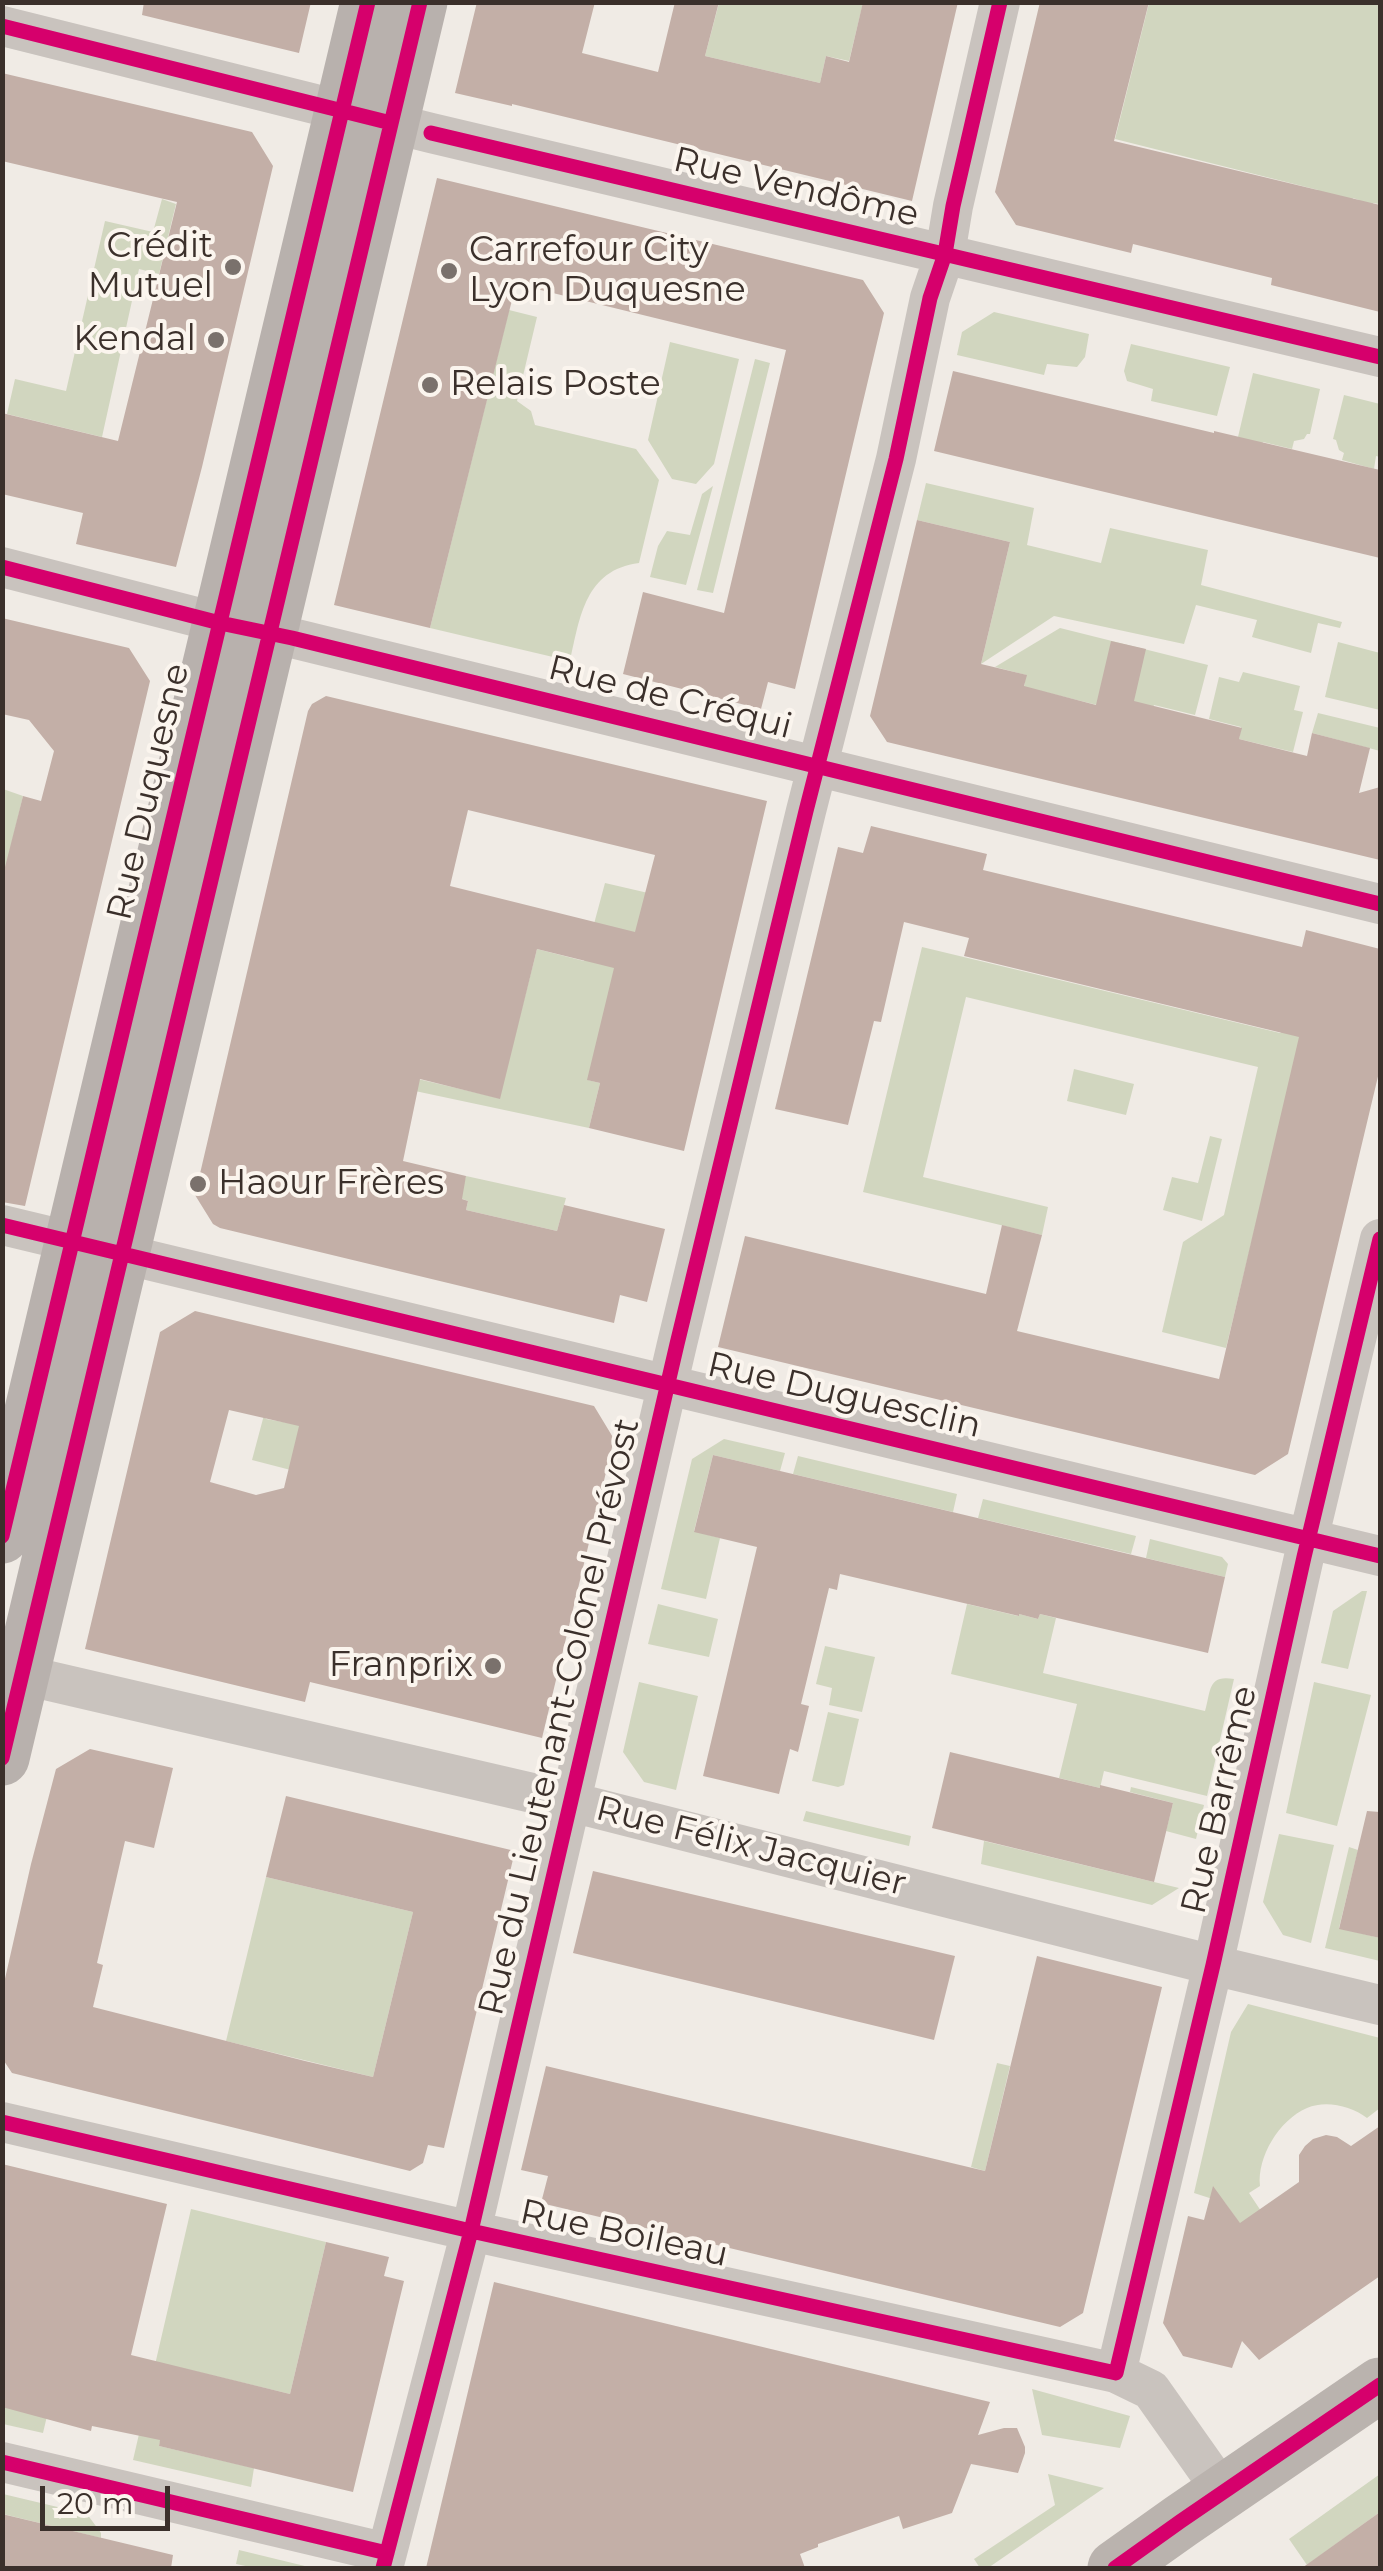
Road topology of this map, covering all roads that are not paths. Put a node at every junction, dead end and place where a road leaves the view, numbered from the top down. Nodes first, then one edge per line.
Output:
1 (368, 2) edge
2 (420, 2) edge
3 (1000, 2) edge
4 (2, 26) edge
5 (367, 117) junction
6 (945, 254) junction
7 (1380, 358) edge
8 (2, 567) edge
9 (245, 628) junction
10 (818, 765) junction
11 (1380, 904) edge
12 (2, 1225) edge
13 (1380, 1239) edge
14 (97, 1248) junction
15 (669, 1385) junction
16 (2, 1536) edge
17 (1309, 1538) junction
18 (1380, 1556) edge
19 (12, 1672) edge
20 (2, 1758) edge
21 (571, 1802) junction
22 (1213, 1965) junction
23 (1380, 2004) edge
24 (2, 2122) edge
25 (471, 2231) junction
26 (1116, 2373) junction
27 (1380, 2385) edge
28 (2, 2462) edge
29 (1223, 2492) junction
30 (385, 2561) edge
31 (1115, 2568) edge

1 - 5 main road, Rue Duquesne
2 - 5 main road, Rue Duquesne
3 - 6 street, Rue du Lieutenant-Colonel Prévost
4 - 5 street, Rue Vendôme
5 - 6 street, Rue Vendôme
5 - 9 main road, Rue Duquesne
6 - 7 street, Rue Vendôme
6 - 10 street, Rue du Lieutenant-Colonel Prévost
8 - 9 street, Rue de Créqui
9 - 10 street, Rue de Créqui
9 - 14 main road, Rue Duquesne
10 - 11 street, Rue de Créqui
10 - 15 street, Rue du Lieutenant-Colonel Prévost
12 - 14 street, Rue Duguesclin
13 - 17 street, Rue Barrême
14 - 15 street, Rue Duguesclin
14 - 16 main road, Rue Duquesne
14 - 19 main road, Rue Duquesne
15 - 17 street, Rue Duguesclin
15 - 21 street, Rue du Lieutenant-Colonel Prévost
17 - 18 street, Rue Duguesclin
17 - 22 street, Rue Barrême
19 - 20 main road, Rue Duquesne
19 - 21 street, Rue Félix Jacquier
21 - 22 street, Rue Félix Jacquier
21 - 25 street, Rue du Lieutenant-Colonel Prévost
22 - 23 street, Rue Félix Jacquier
22 - 26 street, Rue Barrême
24 - 25 street, Rue Boileau
25 - 26 street, Rue Boileau
25 - 30 street, Rue du Lieutenant-Colonel Prévost
26 - 29 street, Rue Boileau
27 - 29 main road
28 - 30 street
29 - 31 main road

